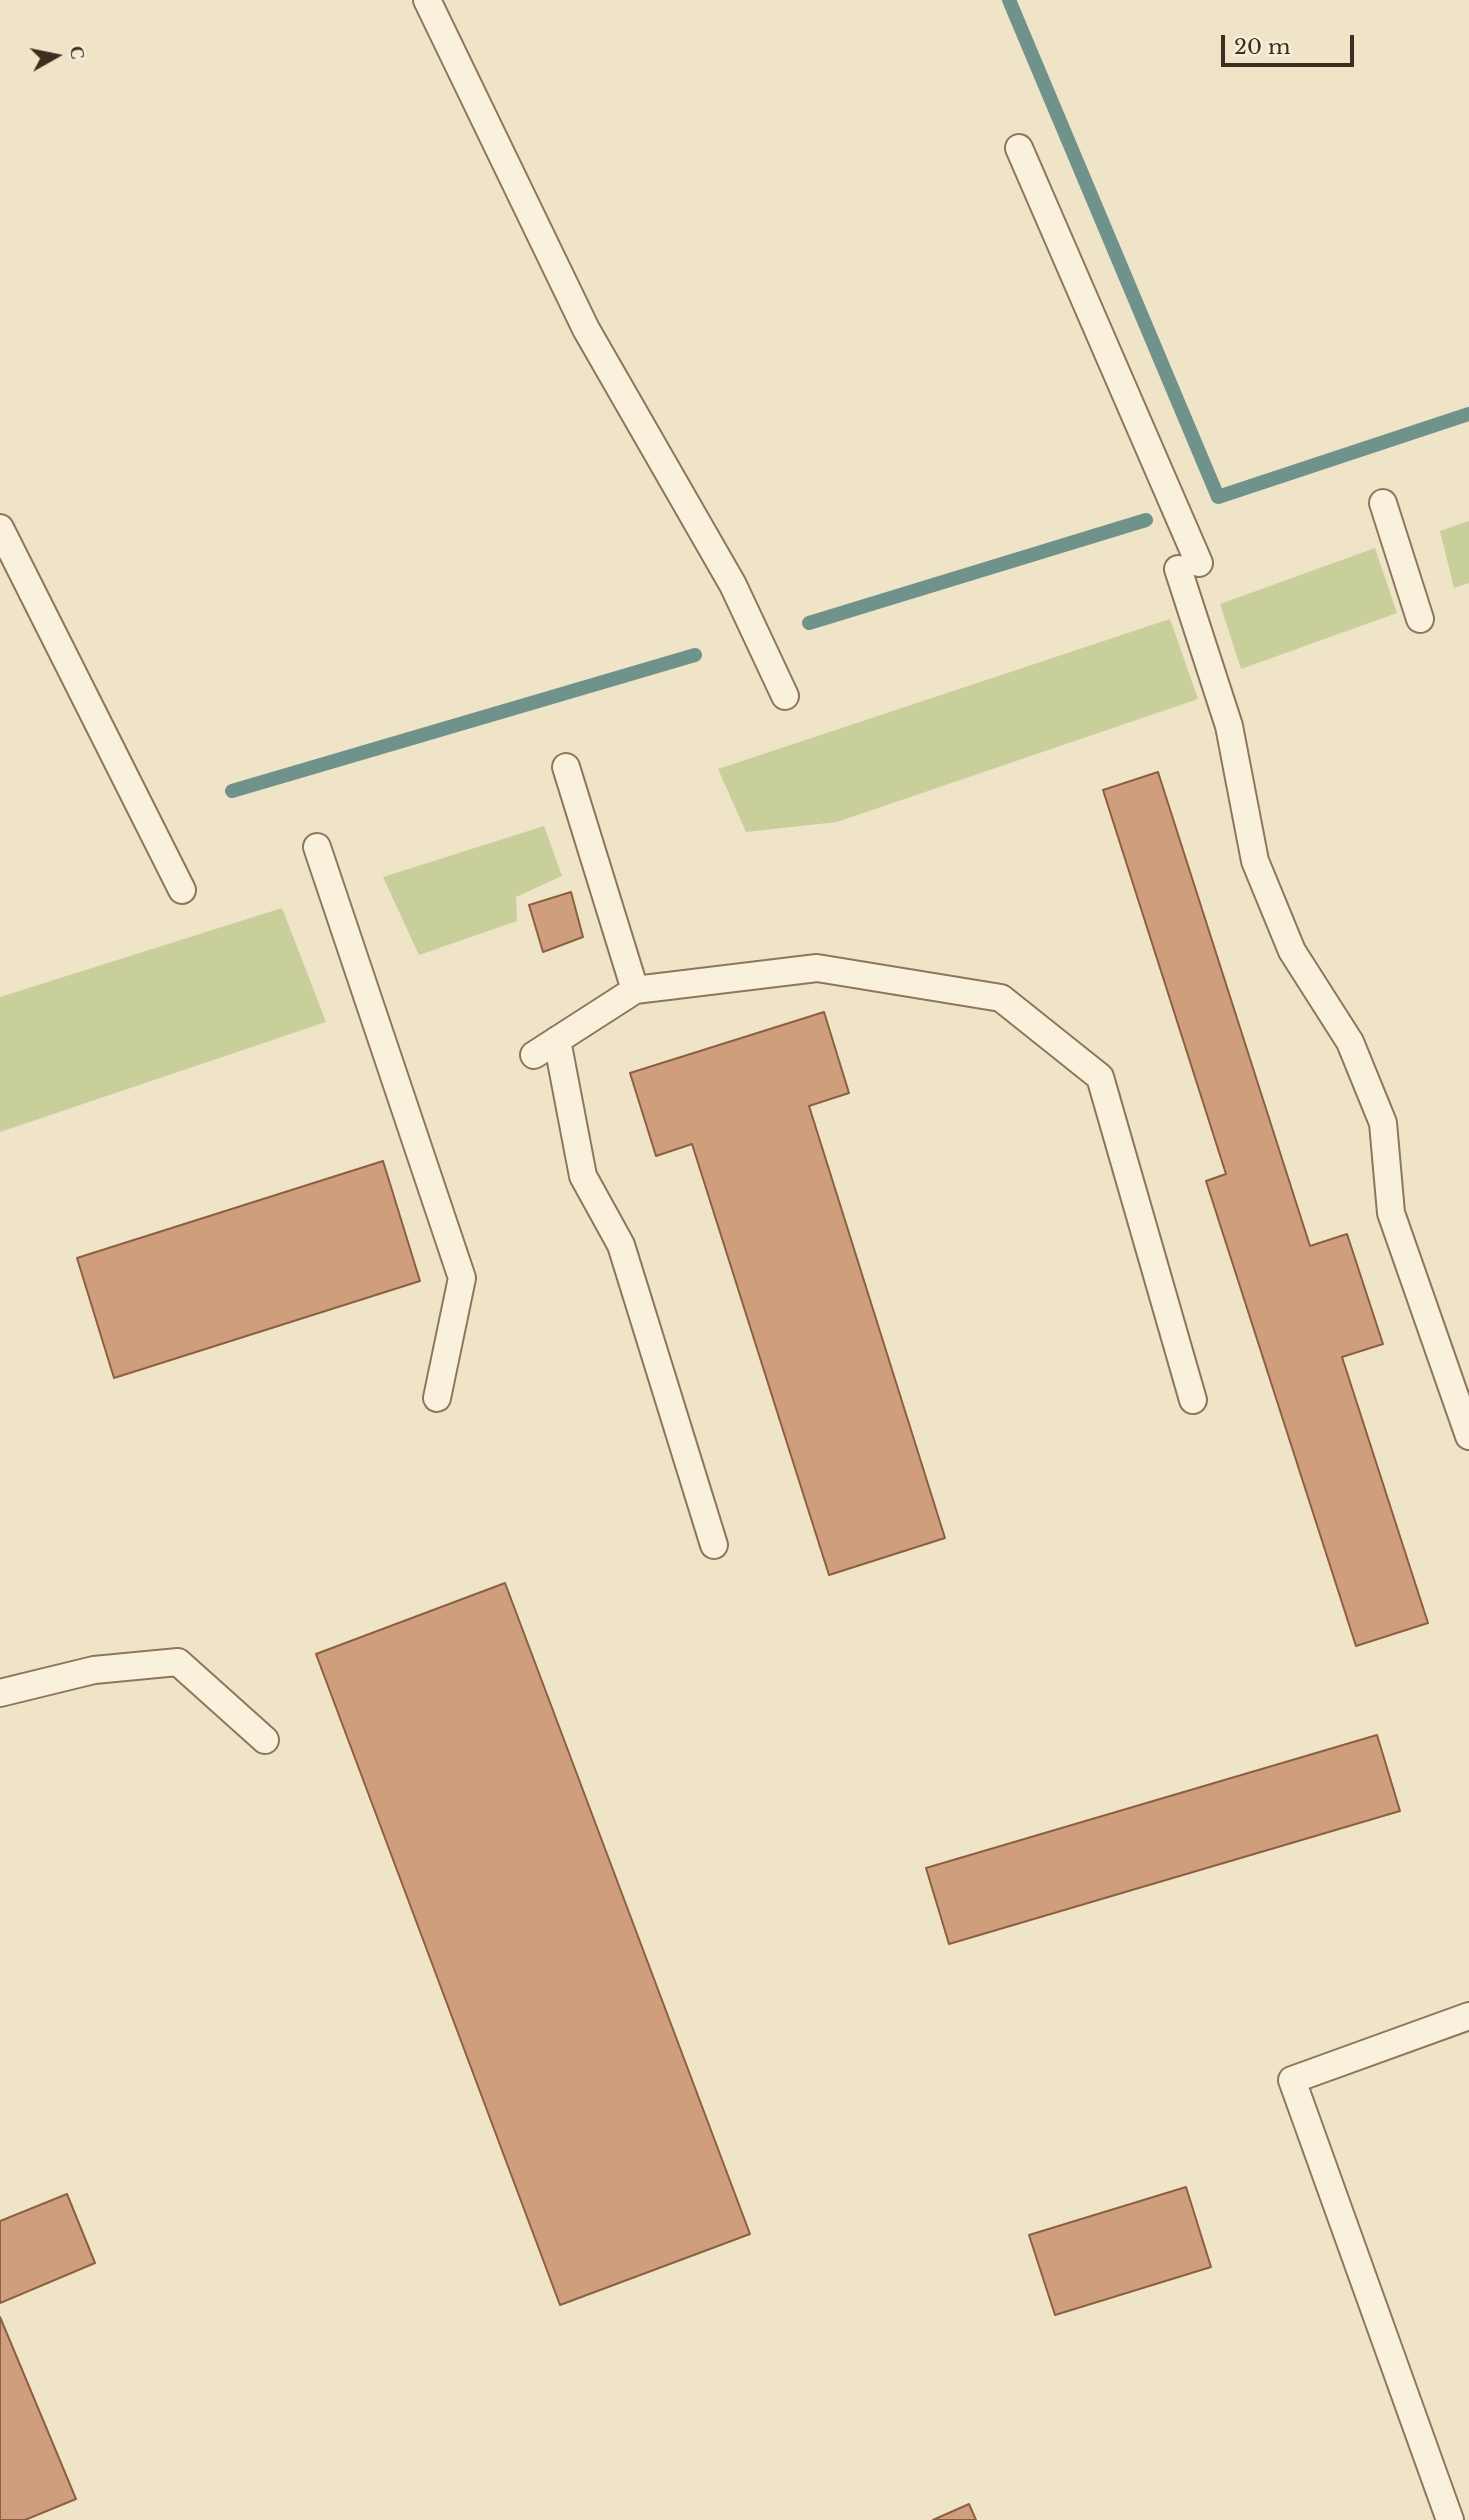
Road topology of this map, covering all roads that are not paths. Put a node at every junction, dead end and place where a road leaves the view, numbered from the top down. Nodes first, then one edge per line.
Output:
1 (427, 0) edge
2 (1019, 148) dead end
3 (1383, 503) dead end
4 (0, 528) edge
5 (1420, 619) dead end
6 (785, 696) dead end
7 (566, 767) dead end
8 (317, 847) dead end
9 (182, 890) dead end
10 (635, 990) junction
11 (557, 1040) junction
12 (534, 1055) dead end
13 (437, 1398) dead end
14 (1193, 1400) dead end
15 (1469, 1436) edge
16 (714, 1545) dead end
17 (0, 1693) edge
18 (265, 1740) dead end
19 (1469, 2016) edge
20 (1450, 2520) edge

1 - 6 lane
2 - 15 lane
3 - 5 lane
4 - 9 lane
7 - 10 lane
8 - 13 lane
10 - 11 lane
10 - 14 lane
11 - 12 lane
11 - 16 lane
17 - 18 lane
19 - 20 lane

